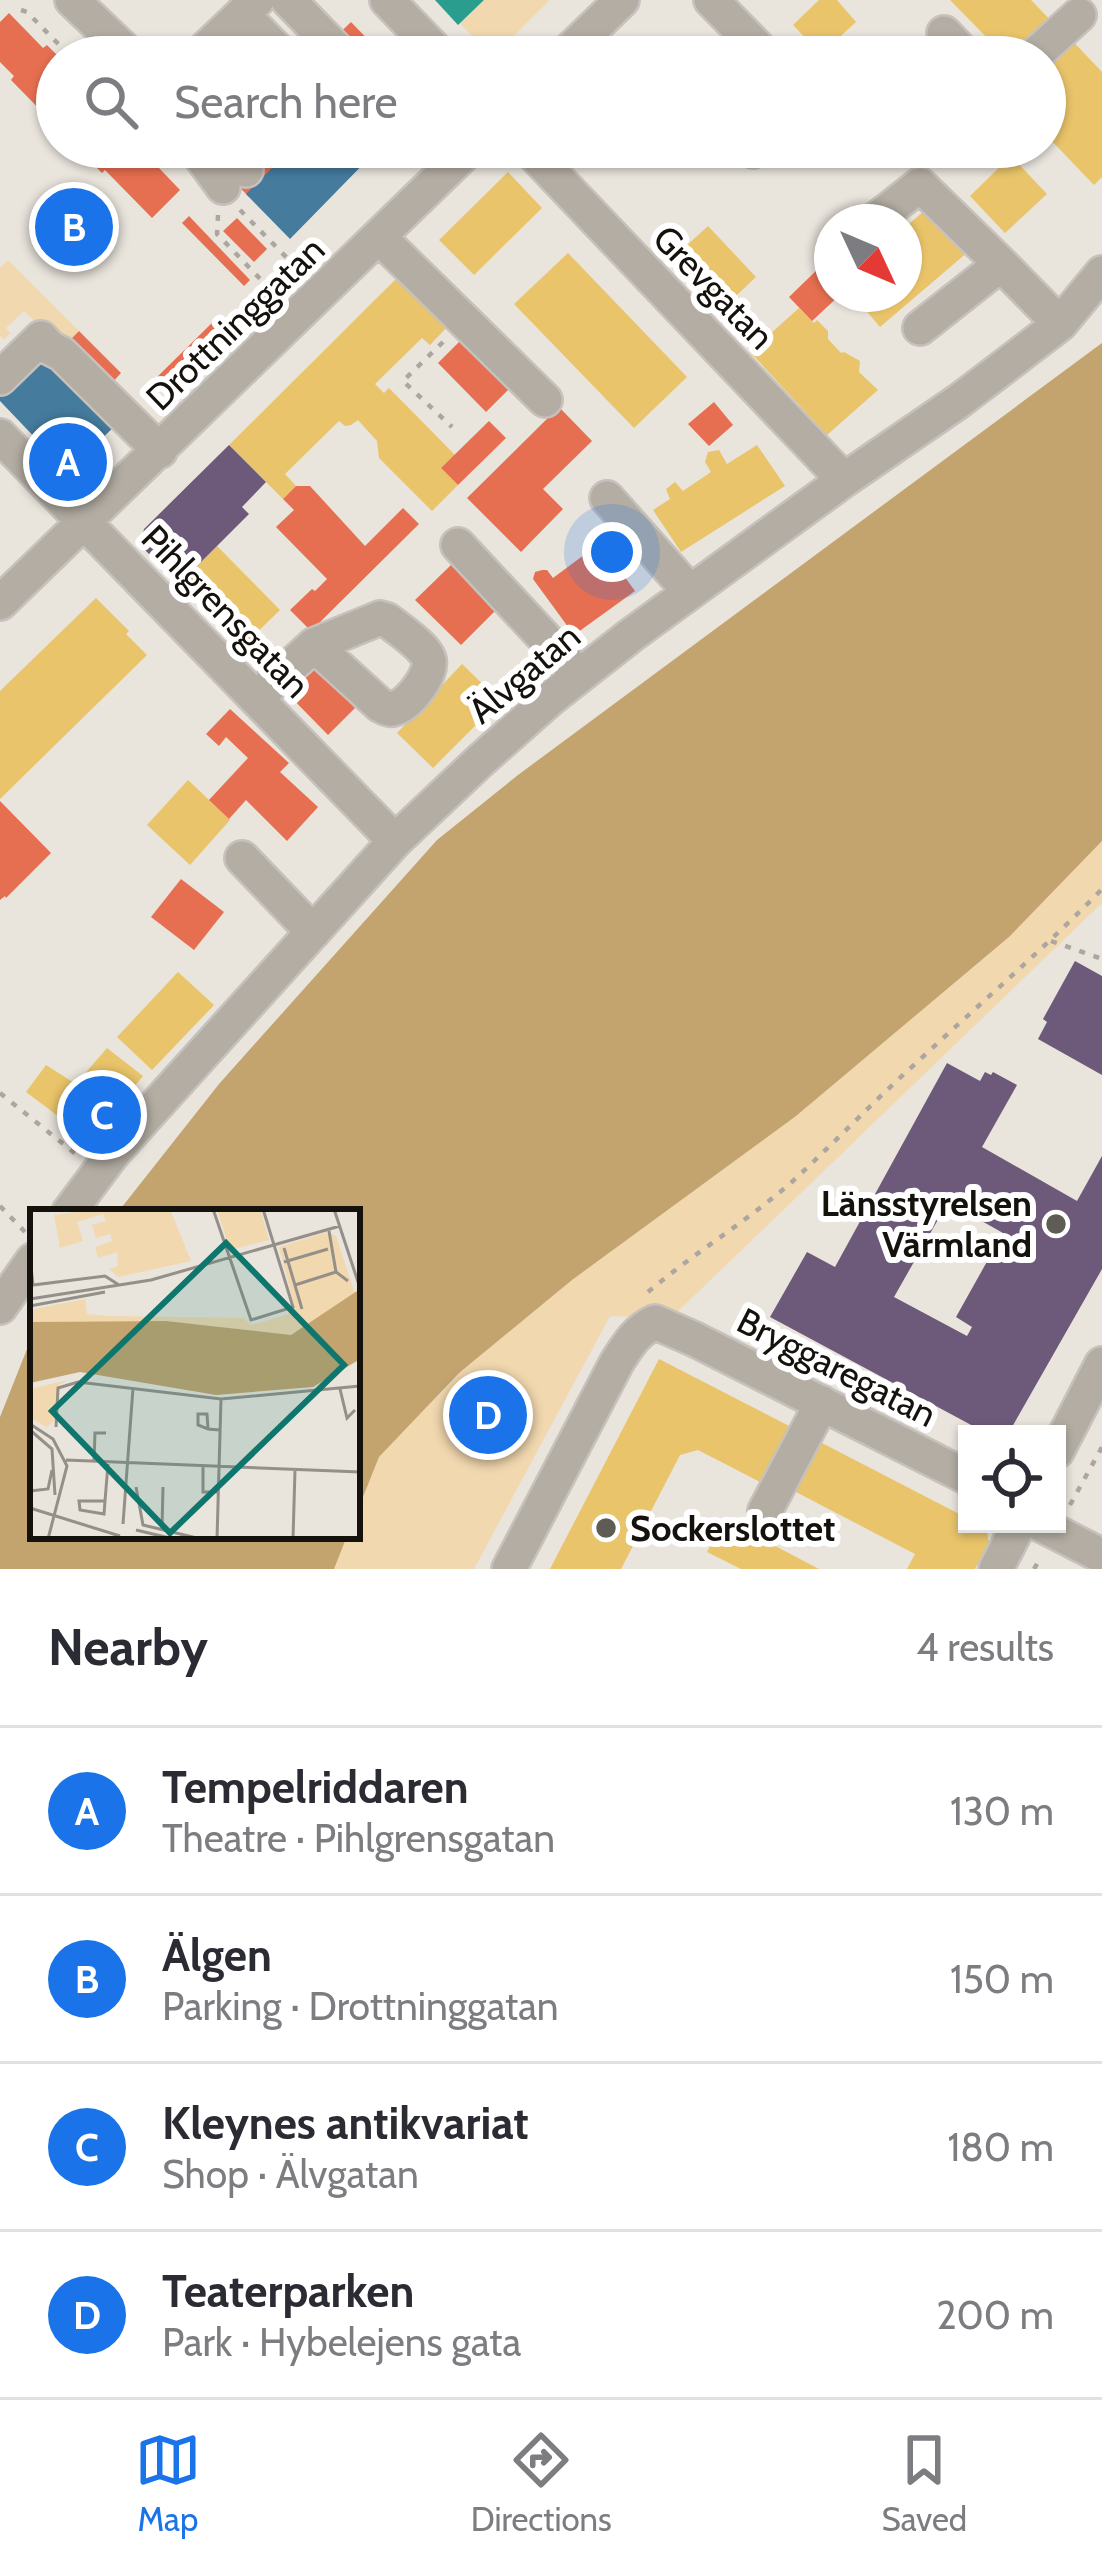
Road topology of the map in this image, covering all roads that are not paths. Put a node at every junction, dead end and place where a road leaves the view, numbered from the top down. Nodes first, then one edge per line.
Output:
1 (72, 0) edge
2 (288, 0) edge
3 (316, 0) edge
4 (387, 0) edge
5 (711, 0) edge
6 (601, 7) edge
7 (110, 36) edge
8 (333, 36) edge
9 (343, 36) edge
10 (422, 36) edge
11 (579, 36) edge
12 (746, 36) edge
13 (450, 168) edge
14 (547, 168) edge
15 (896, 204) edge
16 (379, 237) junction
17 (1001, 264) junction
18 (1102, 273) edge
19 (1060, 323) junction
20 (920, 328) dead end
21 (0, 378) edge
22 (544, 400) dead end
23 (0, 436) edge
24 (160, 451) junction
25 (844, 480) junction
26 (607, 498) dead end
27 (86, 523) junction
28 (458, 545) dead end
29 (690, 592) junction
30 (0, 603) edge
31 (314, 645) dead end
32 (579, 675) junction
33 (256, 697) junction
34 (395, 841) junction
35 (242, 859) dead end
36 (313, 932) junction
37 (71, 1209) edge
38 (30, 1264) edge
39 (0, 1307) edge
40 (1102, 1364) edge
41 (822, 1403) junction
42 (1066, 1434) edge
43 (958, 1472) edge
44 (765, 1511) dead end
45 (1014, 1533) edge
46 (1057, 1533) edge
47 (1102, 1556) edge
48 (509, 1569) edge
49 (996, 1569) edge

1 - 7 street
2 - 8 street
3 - 9 street
4 - 10 street
5 - 12 street
6 - 11 street
13 - 16 street, Drottninggatan
14 - 25 street, Grevgatan
15 - 17 street
16 - 22 street
16 - 24 street, Drottninggatan
17 - 19 street
17 - 20 street
18 - 19 street, Älvgatan
19 - 25 street, Älvgatan
21 - 24 street
23 - 27 street, Pihlgrensgatan
24 - 27 street, Drottninggatan
25 - 29 street, Älvgatan
26 - 29 street
27 - 30 street, Drottninggatan
27 - 33 street, Pihlgrensgatan
28 - 32 street
29 - 32 street, Älvgatan
31 - 33 street
32 - 34 street, Älvgatan
33 - 34 street, Pihlgrensgatan
34 - 36 street, Älvgatan
35 - 36 street
36 - 37 street, Älvgatan
38 - 39 street
40 - 42 street
41 - 43 street, Bryggaregatan
41 - 44 street
41 - 48 street, Bryggaregatan
45 - 49 street
46 - 47 street

